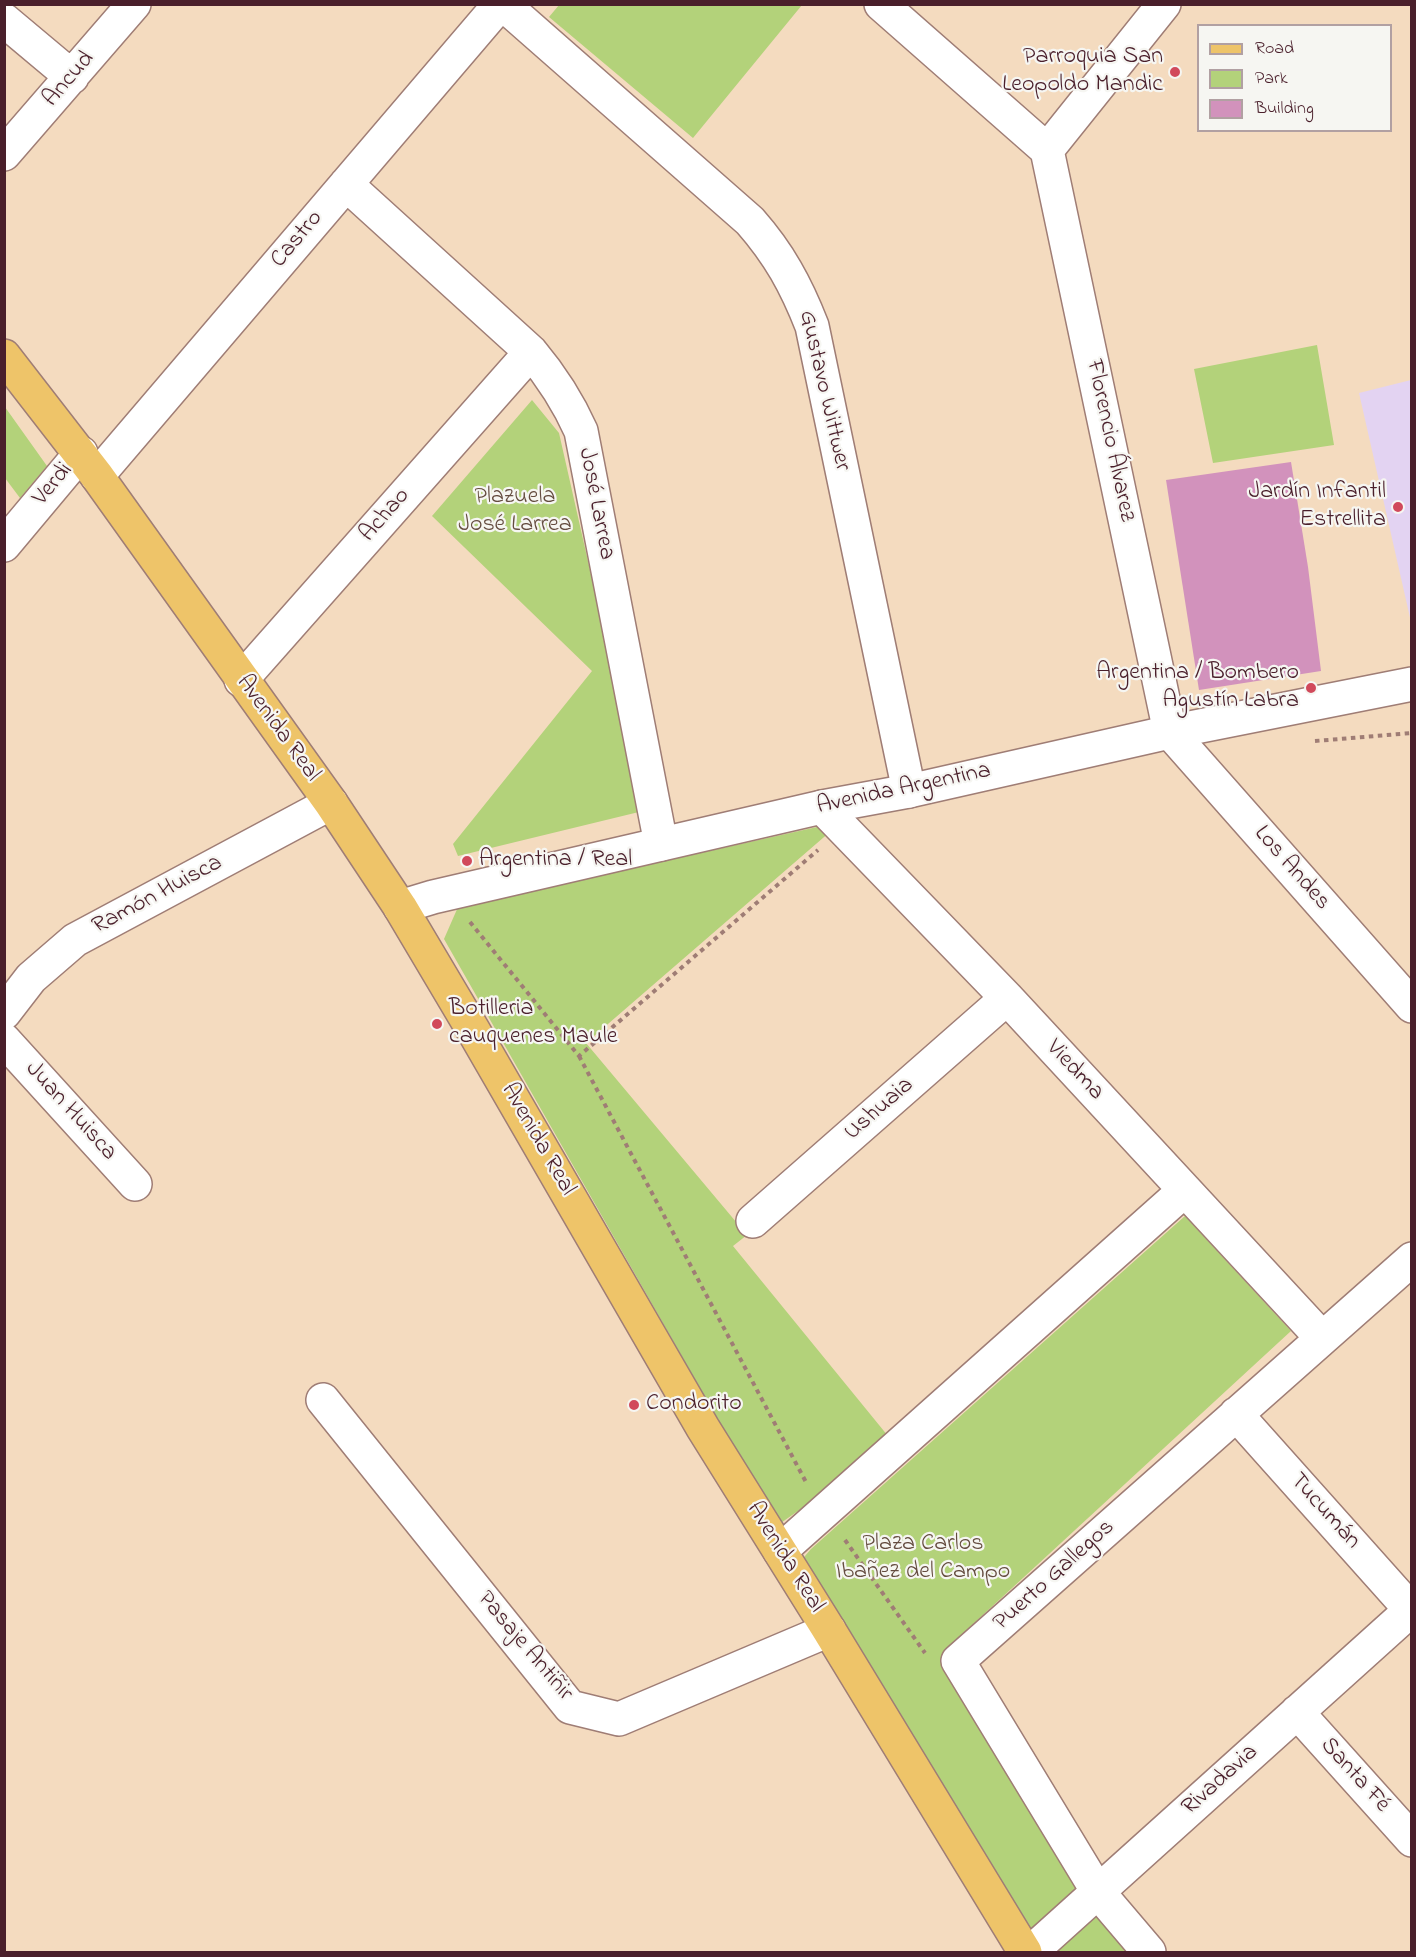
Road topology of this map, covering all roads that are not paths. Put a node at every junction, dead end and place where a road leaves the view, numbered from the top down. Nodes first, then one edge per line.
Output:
1 (134, 4) edge
2 (501, 4) edge
3 (881, 4) edge
4 (1164, 4) edge
5 (4, 20) edge
6 (72, 77) junction
7 (1047, 150) junction
8 (4, 154) edge
9 (346, 184) junction
10 (531, 352) junction
11 (4, 356) edge
12 (89, 464) junction
13 (4, 545) edge
14 (241, 680) junction
15 (1412, 684) edge
16 (1170, 732) junction
17 (909, 791) junction
18 (331, 803) junction
19 (822, 807) junction
20 (661, 844) junction
21 (400, 907) junction
22 (1007, 998) junction
23 (1412, 1006) edge
24 (4, 1013) edge
25 (4, 1040) edge
26 (135, 1184) dead end
27 (1185, 1190) junction
28 (753, 1221) dead end
29 (1412, 1259) edge
30 (1322, 1338) junction
31 (323, 1400) dead end
32 (1236, 1414) junction
33 (780, 1551) junction
34 (1411, 1610) edge
35 (830, 1630) junction
36 (1297, 1712) junction
37 (1412, 1840) edge
38 (1098, 1892) junction
39 (1025, 1953) edge
40 (1031, 1953) edge
41 (1149, 1953) edge

1 - 6 street, Ancud
2 - 9 street, Castro
2 - 17 street, Gustavo Wittwer
3 - 7 street
4 - 7 street
5 - 6 street
6 - 8 street, Ancud
7 - 16 street, Florencio Álvarez
9 - 10 street, José Larrea
9 - 12 street, Castro
10 - 14 street, Achao
10 - 20 street, José Larrea
11 - 12 main road, Avenida Real
12 - 13 street, Verdi
12 - 14 main road, Avenida Real
14 - 18 main road, Avenida Real
15 - 16 street, Avenida Argentina
16 - 17 street, Avenida Argentina
16 - 23 street, Los Andes
17 - 19 street, Avenida Argentina
18 - 21 main road, Avenida Real
18 - 24 street, Ramón Huisca
19 - 20 street, Avenida Argentina
19 - 22 street, Viedma
20 - 21 street, Avenida Argentina
21 - 33 main road, Avenida Real
22 - 27 street, Viedma
22 - 28 street, Ushuaia
25 - 26 street, Juan Huisca
27 - 30 street, Viedma
27 - 33 street
29 - 30 street, Puerto Gallegos
30 - 32 street, Puerto Gallegos
31 - 35 street, Pasaje Antiñir
32 - 34 street, Tucumán
32 - 38 street, Puerto Gallegos
33 - 35 main road, Avenida Real
34 - 36 street, Rivadavia
35 - 39 main road, Avenida Real
36 - 37 street, Santa Fé
36 - 38 street, Rivadavia
38 - 40 street, Rivadavia
38 - 41 street, Puerto Gallegos

